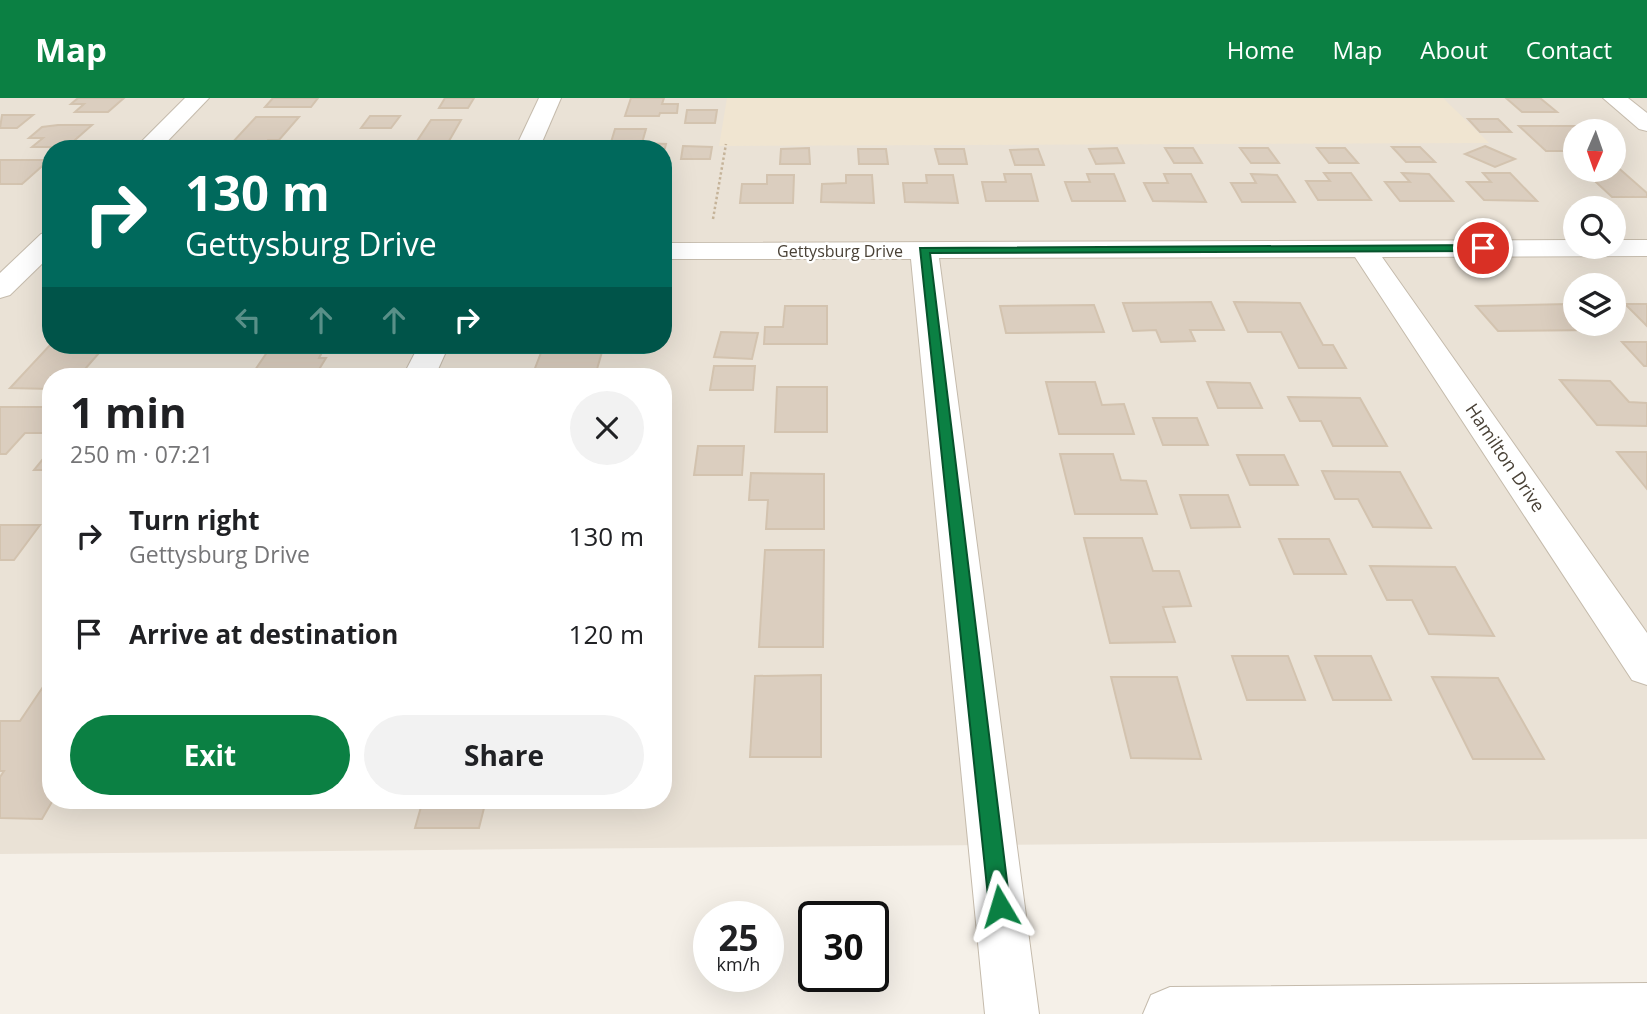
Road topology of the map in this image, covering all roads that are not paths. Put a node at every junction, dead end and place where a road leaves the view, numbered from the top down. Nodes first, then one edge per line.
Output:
1 (198, 98) edge
2 (551, 98) edge
3 (1614, 98) edge
4 (1647, 124) edge
5 (155, 140) edge
6 (531, 140) edge
7 (1647, 248) edge
8 (42, 249) edge
9 (1363, 249) junction
10 (924, 250) junction
11 (672, 251) edge
12 (0, 289) edge
13 (1647, 667) edge
14 (1647, 1010) edge
15 (1012, 1014) edge
16 (1170, 1014) edge

1 - 5 street
2 - 6 street
3 - 4 street
7 - 9 street, Gettysburg Drive
8 - 12 street
9 - 10 street, Gettysburg Drive
9 - 13 street, Hamilton Drive
10 - 11 street, Gettysburg Drive
10 - 15 street
14 - 16 street

